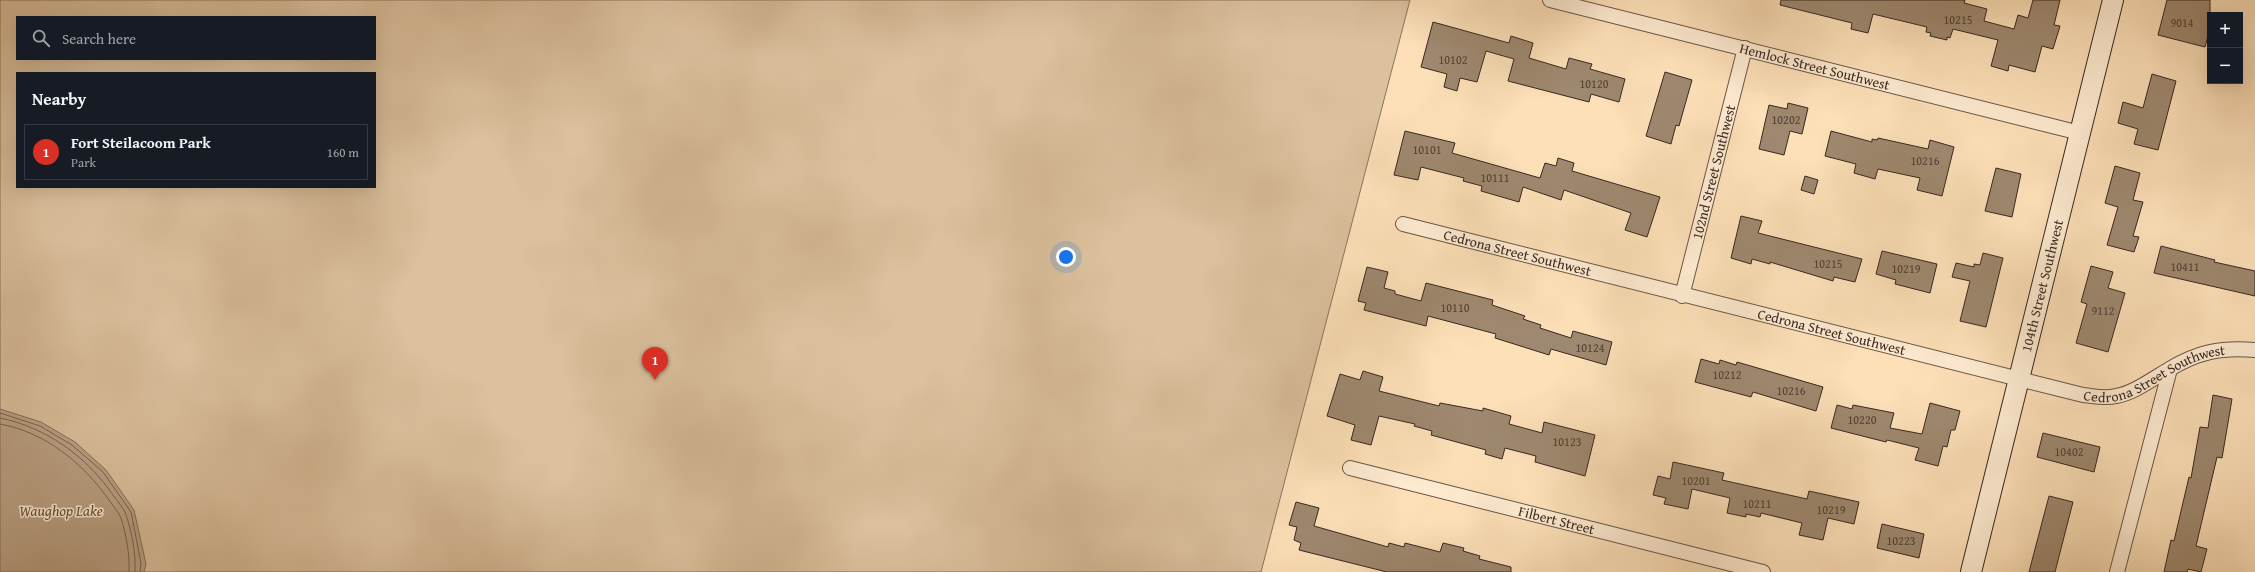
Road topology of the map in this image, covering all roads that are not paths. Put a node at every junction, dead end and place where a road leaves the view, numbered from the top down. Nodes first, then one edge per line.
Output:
1 (1550, 0) edge
2 (2113, 0) edge
3 (1745, 48) junction
4 (2080, 133) junction
5 (1403, 224) dead end
6 (1682, 296) junction
7 (2255, 350) edge
8 (2170, 369) junction
9 (2019, 378) junction
10 (1350, 468) dead end
11 (1763, 572) edge
12 (1971, 572) edge
13 (2117, 572) edge

1 - 3 street, Hemlock Street Southwest
2 - 4 street, 104th Street Southwest
3 - 4 street, Hemlock Street Southwest
3 - 6 street, 102nd Street Southwest
4 - 9 street, 104th Street Southwest
5 - 6 street, Cedrona Street Southwest
6 - 9 street, Cedrona Street Southwest
7 - 8 street, Cedrona Street Southwest
8 - 9 street, Cedrona Street Southwest
8 - 13 street
9 - 12 street, 104th Street Southwest
10 - 11 street, Filbert Street

